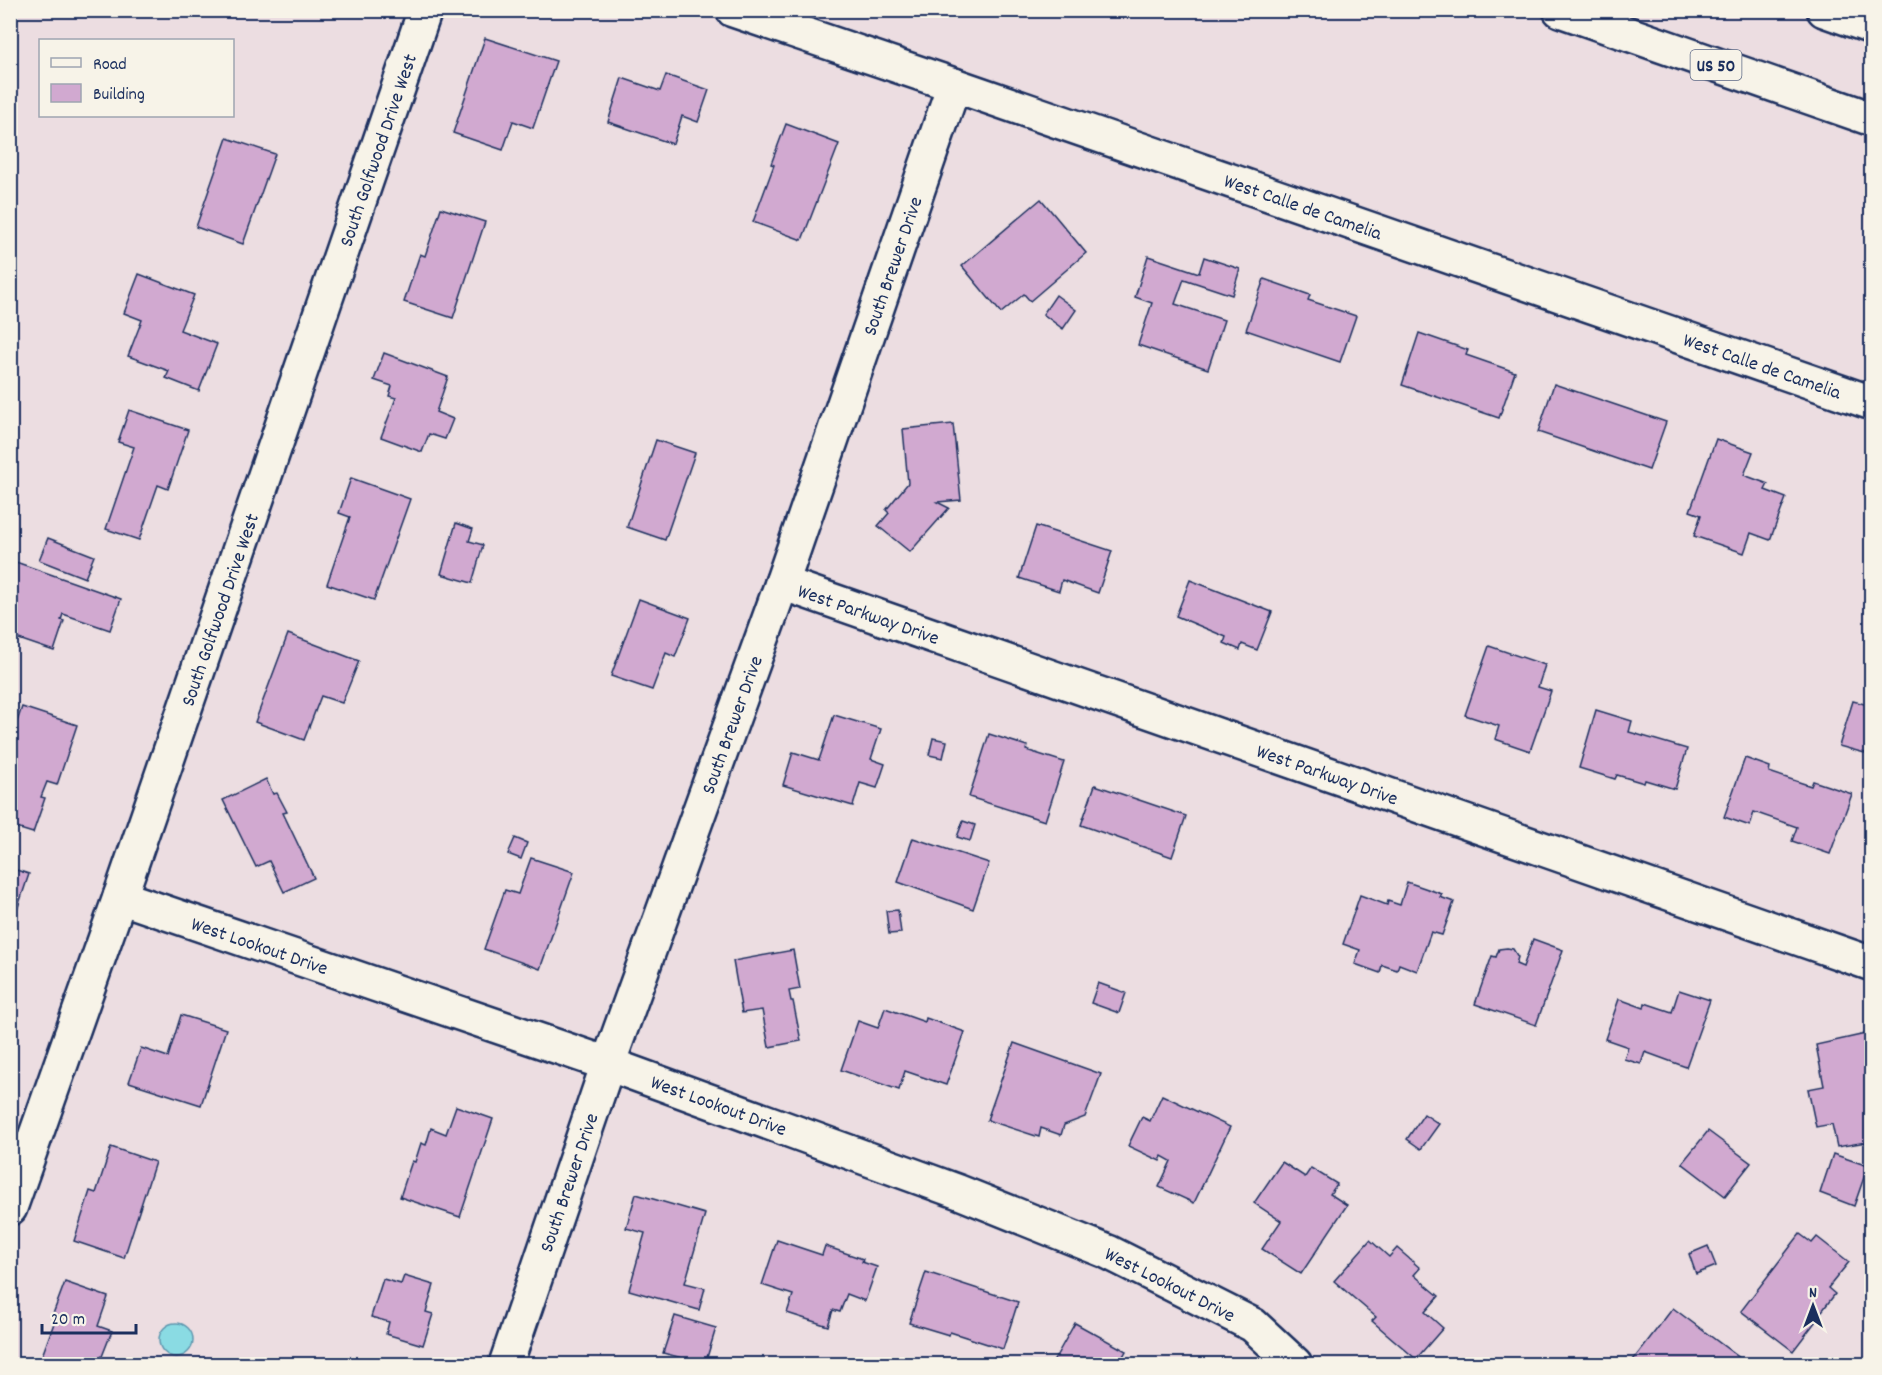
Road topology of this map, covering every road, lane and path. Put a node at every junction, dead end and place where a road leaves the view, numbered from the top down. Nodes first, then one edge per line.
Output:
1 (425, 10) edge
2 (733, 10) edge
3 (1560, 10) edge
4 (1824, 10) edge
5 (1872, 27) edge
6 (954, 85) junction
7 (1872, 118) edge
8 (1872, 403) edge
9 (782, 582) junction
10 (120, 897) junction
11 (1872, 964) edge
12 (608, 1064) junction
13 (10, 1208) edge
14 (506, 1365) edge
15 (1296, 1365) edge

1 - 10 main road, South Golfwood Drive West
2 - 6 main road, West Calle de Camelia
3 - 7 main road, US 50
4 - 5 main road
6 - 8 main road, West Calle de Camelia
6 - 9 main road, South Brewer Drive
9 - 11 main road, West Parkway Drive
9 - 12 main road, South Brewer Drive
10 - 12 main road, West Lookout Drive
10 - 13 main road, South Golfwood Drive West
12 - 14 main road, South Brewer Drive
12 - 15 main road, West Lookout Drive

